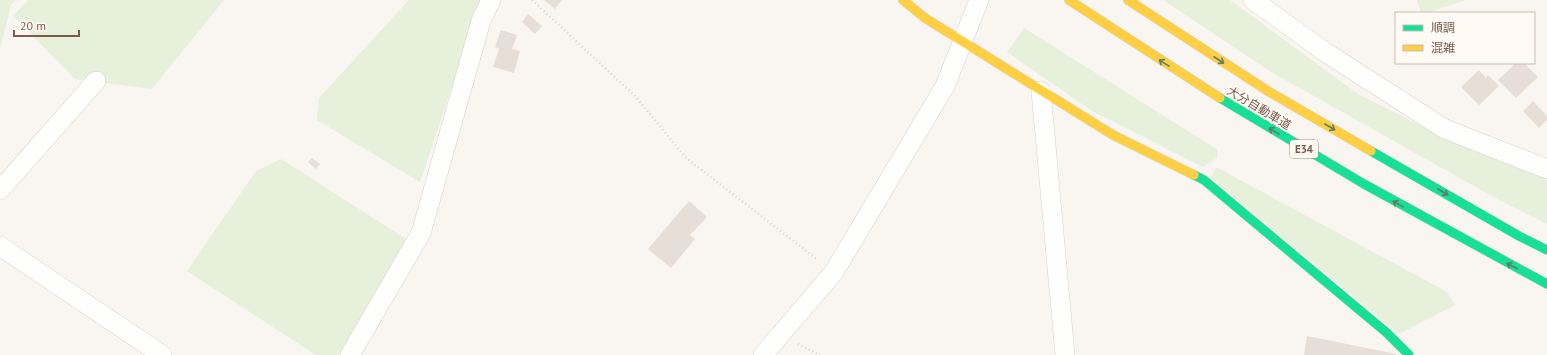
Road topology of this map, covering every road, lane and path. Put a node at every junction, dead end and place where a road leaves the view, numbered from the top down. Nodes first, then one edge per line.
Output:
1 (491, 0) edge
2 (532, 0) edge
3 (904, 0) edge
4 (1069, 0) edge
5 (1128, 0) edge
6 (1253, 0) edge
7 (979, 1) edge
8 (964, 40) junction
9 (96, 81) dead end
10 (1041, 91) junction
11 (1547, 169) edge
12 (0, 190) edge
13 (0, 246) edge
14 (1547, 249) edge
15 (834, 272) junction
16 (1547, 284) edge
17 (162, 355) edge
18 (350, 355) edge
19 (763, 355) edge
20 (1065, 355) edge
21 (1409, 355) edge

1 - 18 street
2 - 15 path
3 - 8 main road
16 -> 4 main road, 大分自動車道 / E34
5 -> 14 main road, 大分自動車道 / E34
6 - 11 street
7 - 8 street
8 - 10 main road
8 - 15 street
9 - 12 street
10 - 20 street
10 - 21 main road
13 - 17 street
15 - 19 street

